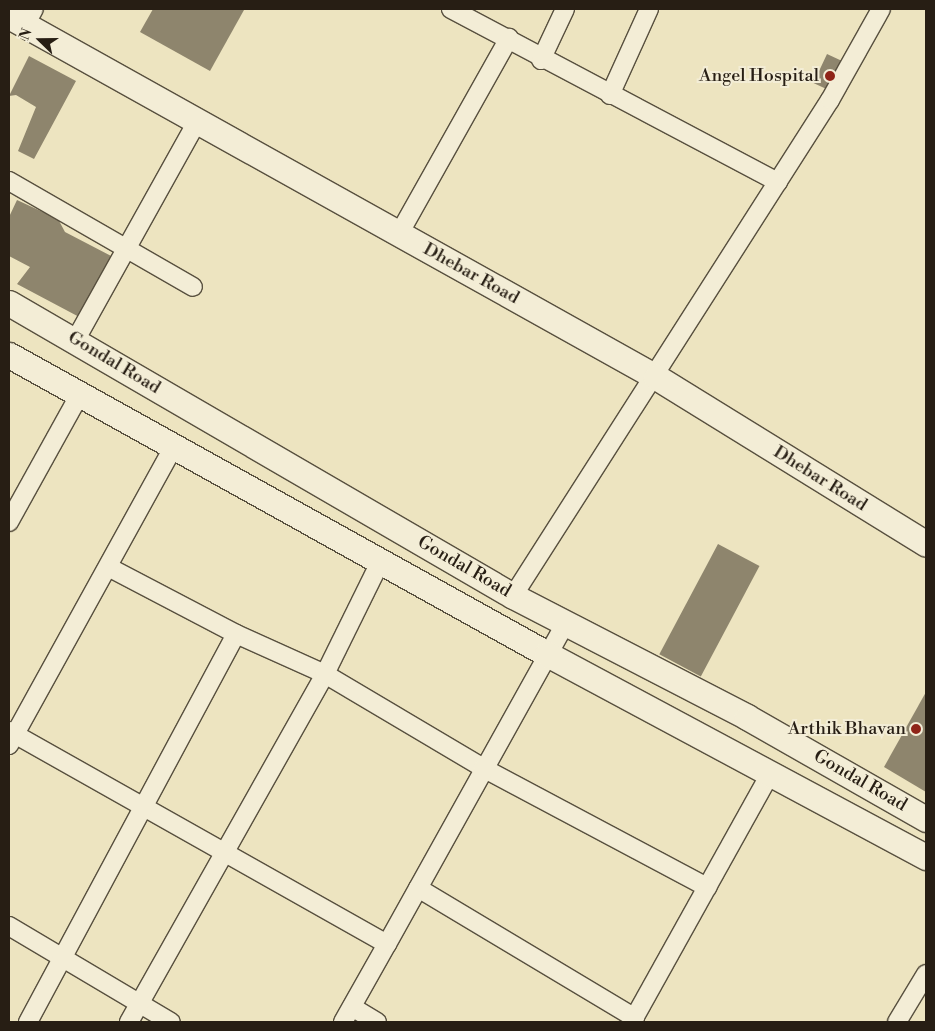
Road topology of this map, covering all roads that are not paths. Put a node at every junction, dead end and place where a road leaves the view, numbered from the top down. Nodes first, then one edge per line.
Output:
1 (452, 9) edge
2 (565, 9) edge
3 (648, 9) edge
4 (881, 9) edge
5 (22, 17) edge
6 (509, 38) junction
7 (541, 60) junction
8 (610, 95) junction
9 (197, 122) junction
10 (9, 181) edge
11 (778, 182) junction
12 (400, 234) junction
13 (126, 249) junction
14 (193, 287) dead end
15 (9, 303) edge
16 (76, 340) junction
17 (9, 355) edge
18 (656, 377) junction
19 (80, 394) junction
20 (173, 448) junction
21 (9, 522) edge
22 (926, 544) edge
23 (380, 560) junction
24 (110, 568) junction
25 (513, 596) junction
26 (566, 623) junction
27 (236, 634) junction
28 (547, 654) junction
29 (325, 674) junction
30 (11, 736) edge
31 (482, 768) junction
32 (770, 774) junction
33 (144, 808) junction
34 (926, 819) edge
35 (224, 850) junction
36 (926, 857) edge
37 (708, 887) junction
38 (418, 888) junction
39 (9, 926) edge
40 (387, 944) junction
41 (62, 957) junction
42 (926, 974) edge
43 (141, 1002) junction
44 (347, 1015) edge
45 (633, 1020) edge
46 (28, 1022) edge
47 (129, 1022) edge
48 (171, 1022) edge
49 (377, 1022) edge
50 (897, 1022) edge

1 - 6 street
2 - 7 street
3 - 8 street
4 - 11 street
5 - 9 main road, Dhebar Road
6 - 7 street
6 - 12 street
7 - 8 street
8 - 11 street
9 - 12 main road, Dhebar Road
9 - 13 street
10 - 13 street
11 - 18 street
12 - 18 main road, Dhebar Road
13 - 14 street
13 - 16 street
15 - 16 main road, Gondal Road
16 - 25 main road, Gondal Road
17 - 19 main road, Gondal Road
18 - 22 main road, Dhebar Road
18 - 25 street
19 - 20 main road, Gondal Road
19 - 21 street
20 - 23 main road, Gondal Road
20 - 24 street
23 - 28 main road, Gondal Road
23 - 29 street
24 - 27 street
24 - 30 street
25 - 26 main road, Gondal Road
26 - 28 street
26 - 34 main road, Gondal Road
27 - 29 street
27 - 33 street
28 - 31 street
28 - 32 main road, Gondal Road
29 - 31 street
29 - 35 street
30 - 33 street
31 - 37 street
31 - 38 street
32 - 36 main road, Gondal Road
32 - 37 street
33 - 35 street
33 - 41 street
35 - 40 street
35 - 43 street
37 - 45 street
38 - 40 street
38 - 45 street
39 - 41 street
40 - 44 street
41 - 43 street
41 - 46 street
42 - 50 street
43 - 47 street
43 - 48 street
44 - 49 street

